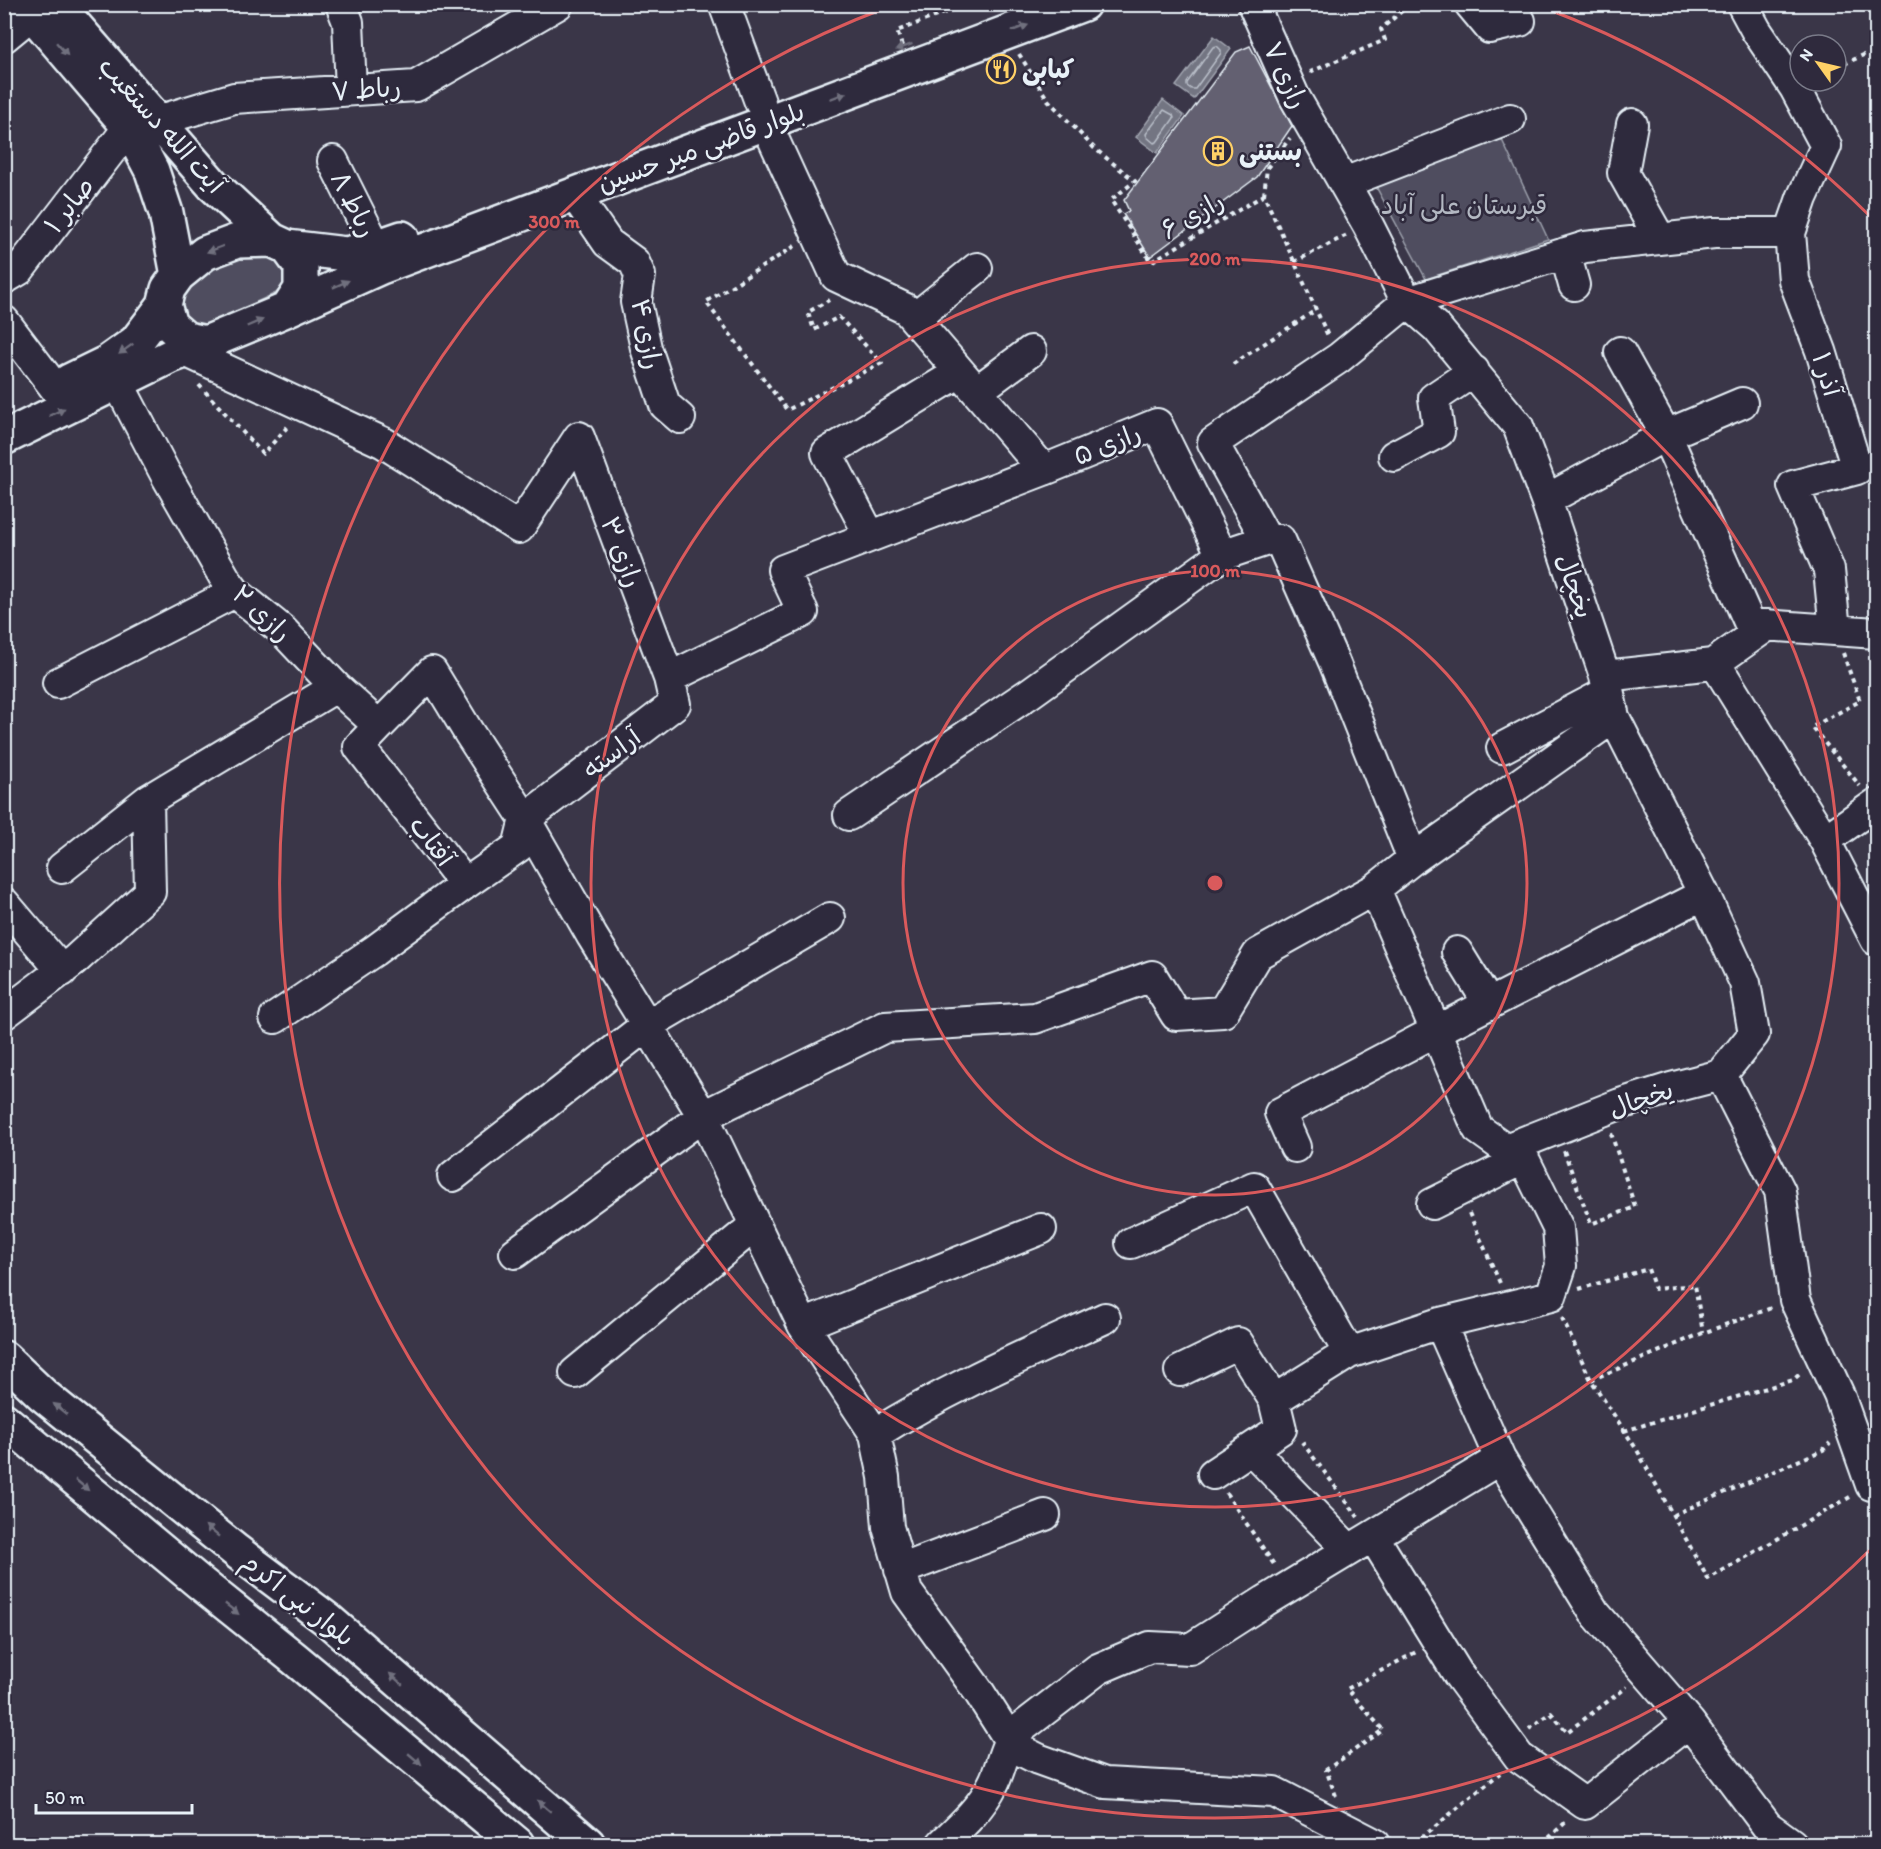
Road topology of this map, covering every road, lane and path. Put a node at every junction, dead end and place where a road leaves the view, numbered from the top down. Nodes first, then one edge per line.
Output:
1 (341, 4) edge
2 (558, 4) edge
3 (724, 4) edge
4 (942, 4) edge
5 (968, 4) edge
6 (1083, 4) edge
7 (1253, 4) edge
8 (1410, 4) edge
9 (1470, 4) edge
10 (1742, 4) edge
11 (38, 8) edge
12 (944, 14) junction
13 (1012, 19) edge
14 (1520, 21) dead end
15 (4, 37) edge
16 (902, 48) junction
17 (1876, 49) edge
18 (1848, 62) edge
19 (1288, 82) junction
20 (351, 90) junction
21 (763, 112) junction
22 (1306, 117) junction
23 (1510, 119) dead end
24 (143, 124) junction
25 (1632, 124) dead end
26 (333, 161) dead end
27 (1344, 183) junction
28 (575, 195) junction
29 (1264, 195) junction
30 (1368, 225) junction
31 (816, 233) junction
32 (1790, 233) junction
33 (1660, 239) junction
34 (280, 244) junction
35 (376, 247) junction
36 (1565, 253) junction
37 (1294, 262) junction
38 (977, 268) dead end
39 (178, 275) junction
40 (4, 279) edge
41 (856, 285) junction
42 (1574, 285) dead end
43 (1407, 302) junction
44 (164, 305) junction
45 (288, 309) junction
46 (1316, 310) junction
47 (915, 318) junction
48 (4, 321) edge
49 (188, 350) junction
50 (1030, 351) dead end
51 (1620, 352) dead end
52 (1339, 358) junction
53 (1233, 364) dead end
54 (1474, 371) junction
55 (968, 381) junction
56 (118, 383) junction
57 (56, 388) junction
58 (1742, 403) dead end
59 (306, 407) junction
60 (4, 413) edge
61 (680, 418) dead end
62 (1666, 435) junction
63 (4, 438) edge
64 (1394, 456) dead end
65 (1044, 470) junction
66 (1546, 500) junction
67 (870, 536) junction
68 (1267, 540) junction
69 (1222, 555) junction
70 (235, 592) junction
71 (1768, 625) junction
72 (1835, 630) junction
73 (1876, 633) edge
74 (1716, 663) junction
75 (669, 678) junction
76 (58, 683) dead end
77 (336, 687) junction
78 (1609, 695) junction
79 (380, 726) junction
80 (1502, 748) dead end
81 (148, 800) junction
82 (1876, 805) edge
83 (849, 815) dead end
84 (525, 819) junction
85 (1835, 833) dead end
86 (1413, 859) junction
87 (62, 868) dead end
88 (465, 884) junction
89 (1375, 889) junction
90 (1704, 894) junction
91 (4, 903) edge
92 (830, 918) dead end
93 (1876, 936) edge
94 (1457, 952) dead end
95 (62, 971) junction
96 (1490, 1004) junction
97 (4, 1014) edge
98 (274, 1018) dead end
99 (647, 1025) junction
100 (1436, 1031) junction
101 (1721, 1075) junction
102 (1604, 1111) junction
103 (703, 1116) junction
104 (1556, 1131) junction
105 (1295, 1147) dead end
106 (1521, 1152) junction
107 (453, 1176) dead end
108 (1459, 1190) junction
109 (1432, 1204) dead end
110 (754, 1226) junction
111 (1041, 1229) dead end
112 (1131, 1243) dead end
113 (514, 1253) dead end
114 (1551, 1296) junction
115 (1795, 1300) junction
116 (1511, 1306) junction
117 (1105, 1318) dead end
118 (1440, 1323) junction
119 (803, 1325) junction
120 (1703, 1333) junction
121 (1349, 1353) junction
122 (1820, 1353) junction
123 (4, 1358) edge
124 (1180, 1371) dead end
125 (575, 1373) dead end
126 (1591, 1380) junction
127 (1275, 1404) junction
128 (4, 1420) edge
129 (1849, 1423) junction
130 (1624, 1431) junction
131 (875, 1434) junction
132 (1251, 1449) junction
133 (1500, 1459) junction
134 (1213, 1474) joint
135 (1871, 1485) joint
136 (1045, 1515) dead end
137 (1673, 1515) junction
138 (1361, 1543) junction
139 (900, 1570) junction
140 (1289, 1586) junction
141 (328, 1620) junction
142 (1437, 1640) junction
143 (295, 1659) junction
144 (1646, 1672) junction
145 (1689, 1722) junction
146 (1009, 1740) junction
147 (1514, 1750) junction
148 (1585, 1804) junction
149 (1363, 1839) edge
150 (517, 1845) edge
151 (588, 1845) edge
152 (942, 1845) edge
153 (1414, 1845) edge
154 (1542, 1845) edge
155 (1792, 1845) edge

1 - 20 street
2 - 20 street, رباط ۷
3 - 21 street
4 - 12 path
5 - 12 path
13 -> 6 main road, بلوار قاضی میر حسین
7 - 19 street, رازی ۷
8 - 19 path
9 - 14 street
10 - 32 street, آذر ۱
11 - 15 street
11 - 24 main road, آیت الله دستغیب
12 - 16 path
13 -> 16 main road, بلوار قاضی میر حسین
21 -> 13 main road, بلوار قاضی میر حسین
13 - 29 path, رازی ۶
16 - 21 main road, بلوار قاضی میر حسین
17 - 18 path
19 - 22 street, رازی ۷
20 - 24 street, رباط ۷
21 - 28 main road, بلوار قاضی میر حسین
21 - 31 street, رازی ۵
21 - 35 main road, بلوار قاضی میر حسین
22 - 27 street, رازی ۷
22 - 29 path
23 - 27 street
24 - 34 main road, آیت الله دستغیب
24 - 39 main road, آیت الله دستغیب
24 - 40 street, صابر ۱
25 - 33 street
26 - 35 street, رباط ۸
27 - 30 street, رازی ۷
45 -> 28 main road, بلوار قاضی میر حسین
28 - 61 street, رازی ۴
29 - 37 path
30 - 37 path
30 - 43 street, رازی ۷
31 - 41 street, رازی ۵
31 - 41 path
32 - 33 street
32 - 72 street, آذر ۱
33 - 36 street
34 - 35 main road, بلوار قاضی میر حسین
34 -> 39 main road, بلوار قاضی میر حسین
34 - 45 main road, آیت الله دستغیب
36 - 42 street
36 - 43 street
37 - 46 path
38 - 47 street
39 - 44 main road
41 - 47 street, رازی ۵
43 - 52 street
43 - 54 street, یخچال
44 - 49 main road
44 -> 57 main road
49 -> 45 main road, بلوار قاضی میر حسین
46 - 52 path
46 - 53 path
47 - 55 street, رازی ۵
48 - 57 street
49 - 56 main road
49 - 59 street, رازی ۳
49 - 59 path
50 - 55 street
51 - 62 street
52 - 68 street
54 - 64 street
54 - 66 street, یخچال
55 - 65 street, رازی ۵
55 - 67 street
63 -> 56 main road
56 - 70 street, رازی ۲
57 - 60 main road
58 - 62 street
59 - 75 street, رازی ۳
62 - 66 street
62 - 71 street
65 - 67 street
65 - 69 street, رازی ۵
66 - 78 street, یخچال
67 - 75 street
68 - 69 street
68 - 86 street
69 - 83 street
70 - 76 street
70 - 77 street, رازی ۲
71 - 72 street
71 - 74 street
72 - 73 street
72 - 82 path
74 - 78 street
74 - 93 street
75 - 84 street, آراسته
77 - 79 street, رازی ۲
77 - 81 street
78 - 80 street
78 - 86 street
78 - 90 street, یخچال
79 - 84 street
79 - 88 street, آفتاب
81 - 87 street
81 - 95 street
82 - 85 street
84 - 88 street, آفتاب
84 - 99 street
86 - 89 street
88 - 98 street
89 - 100 street
89 - 103 street
90 - 96 street
90 - 101 street, یخچال
91 - 95 street
92 - 99 street
94 - 96 street
95 - 97 street
96 - 100 street
99 - 103 street
99 - 107 street
100 - 105 street
100 - 106 street
101 - 102 street, یخچال
101 - 115 street
102 - 104 street, یخچال
102 - 104 path
103 - 110 street
103 - 113 street
104 - 106 street, یخچال
106 - 108 street, یخچال
106 - 114 street
108 - 109 street, یخچال
108 - 116 path
110 - 119 street
110 - 125 street
111 - 119 street
112 - 121 street
114 - 116 street
114 - 120 path
114 - 126 path
115 - 120 path
115 - 122 street
116 - 118 street
117 - 131 street
118 - 121 street
118 - 133 street
119 - 131 street
120 - 126 path
121 - 127 street
122 - 129 street
122 - 130 path
141 -> 123 main road, بلوار نبی اکرم
124 - 127 street
126 - 130 path
127 - 132 street
127 - 138 path
128 -> 143 main road, بلوار نبی اکرم
129 - 135 street
129 - 137 path
130 - 137 path
131 - 139 street
132 - 134 street
132 - 138 street
133 - 138 street
133 - 144 street
134 - 140 path
135 - 137 path
136 - 139 street
138 - 140 street
138 - 142 street
139 - 146 street
140 - 146 street
141 - 143 main road
151 -> 141 main road, بلوار نبی اکرم
142 - 147 street
142 - 149 path
143 -> 150 main road, بلوار نبی اکرم
144 - 145 street
144 - 147 path
145 - 148 street
145 - 155 street
146 - 149 street
146 - 152 street
147 - 148 street
147 - 153 path
148 - 154 path

